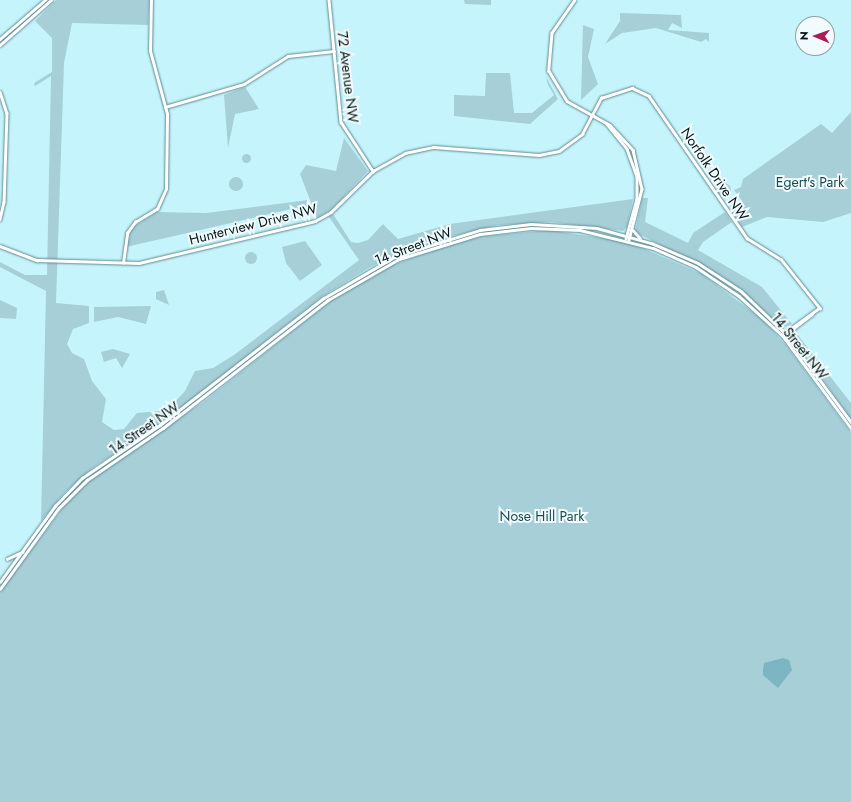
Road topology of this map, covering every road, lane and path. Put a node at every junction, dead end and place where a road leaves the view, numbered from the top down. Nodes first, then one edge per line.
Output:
1 (45, 0) edge
2 (50, 0) edge
3 (151, 0) edge
4 (329, 0) edge
5 (578, 0) edge
6 (574, 1) edge
7 (0, 39) edge
8 (0, 45) edge
9 (334, 51) junction
10 (0, 92) edge
11 (165, 107) junction
12 (593, 115) junction
13 (606, 124) junction
14 (373, 171) junction
15 (0, 220) edge
16 (630, 223) junction
17 (633, 230) junction
18 (621, 233) junction
19 (627, 235) junction
20 (631, 236) junction
21 (626, 239) junction
22 (629, 240) junction
23 (651, 243) junction
24 (0, 246) edge
25 (122, 263) junction
26 (812, 314) junction
27 (793, 330) junction
28 (786, 333) junction
29 (783, 336) junction
30 (801, 352) junction
31 (851, 422) edge
32 (851, 428) edge
33 (22, 551) junction
34 (7, 559) dead end
35 (0, 582) edge
36 (0, 589) edge

1 - 7 main road
2 - 8 main road
3 - 11 main road
4 - 9 main road, 72 Avenue NW
5 - 6 main road
6 - 12 main road
9 - 11 main road
9 - 14 main road, 72 Avenue NW
10 - 15 main road
11 - 25 main road
12 - 13 main road
12 - 14 main road, Hunterview Drive NW
12 - 26 main road, Norfolk Drive NW
13 - 16 main road
13 - 17 main road
14 - 25 main road, Hunterview Drive NW
16 - 18 main road
16 - 19 main road
17 - 20 main road
17 - 23 main road
18 - 19 main road, 14 Street NW
18 - 33 main road, 14 Street NW
19 - 20 main road, 14 Street NW
19 - 21 main road
20 - 22 main road
20 - 23 main road, 14 Street NW
21 - 22 main road, 14 Street NW
21 - 36 main road, 14 Street NW
22 - 29 main road, 14 Street NW
23 - 28 main road, 14 Street NW
24 - 25 main road, Hunterview Drive NW
26 - 27 main road
26 - 28 main road
27 - 28 main road
27 - 30 main road
28 - 29 main road
28 - 30 main road, 14 Street NW
29 - 32 main road, 14 Street NW
30 - 31 main road, 14 Street NW
33 - 34 main road
33 - 35 main road, 14 Street NW

